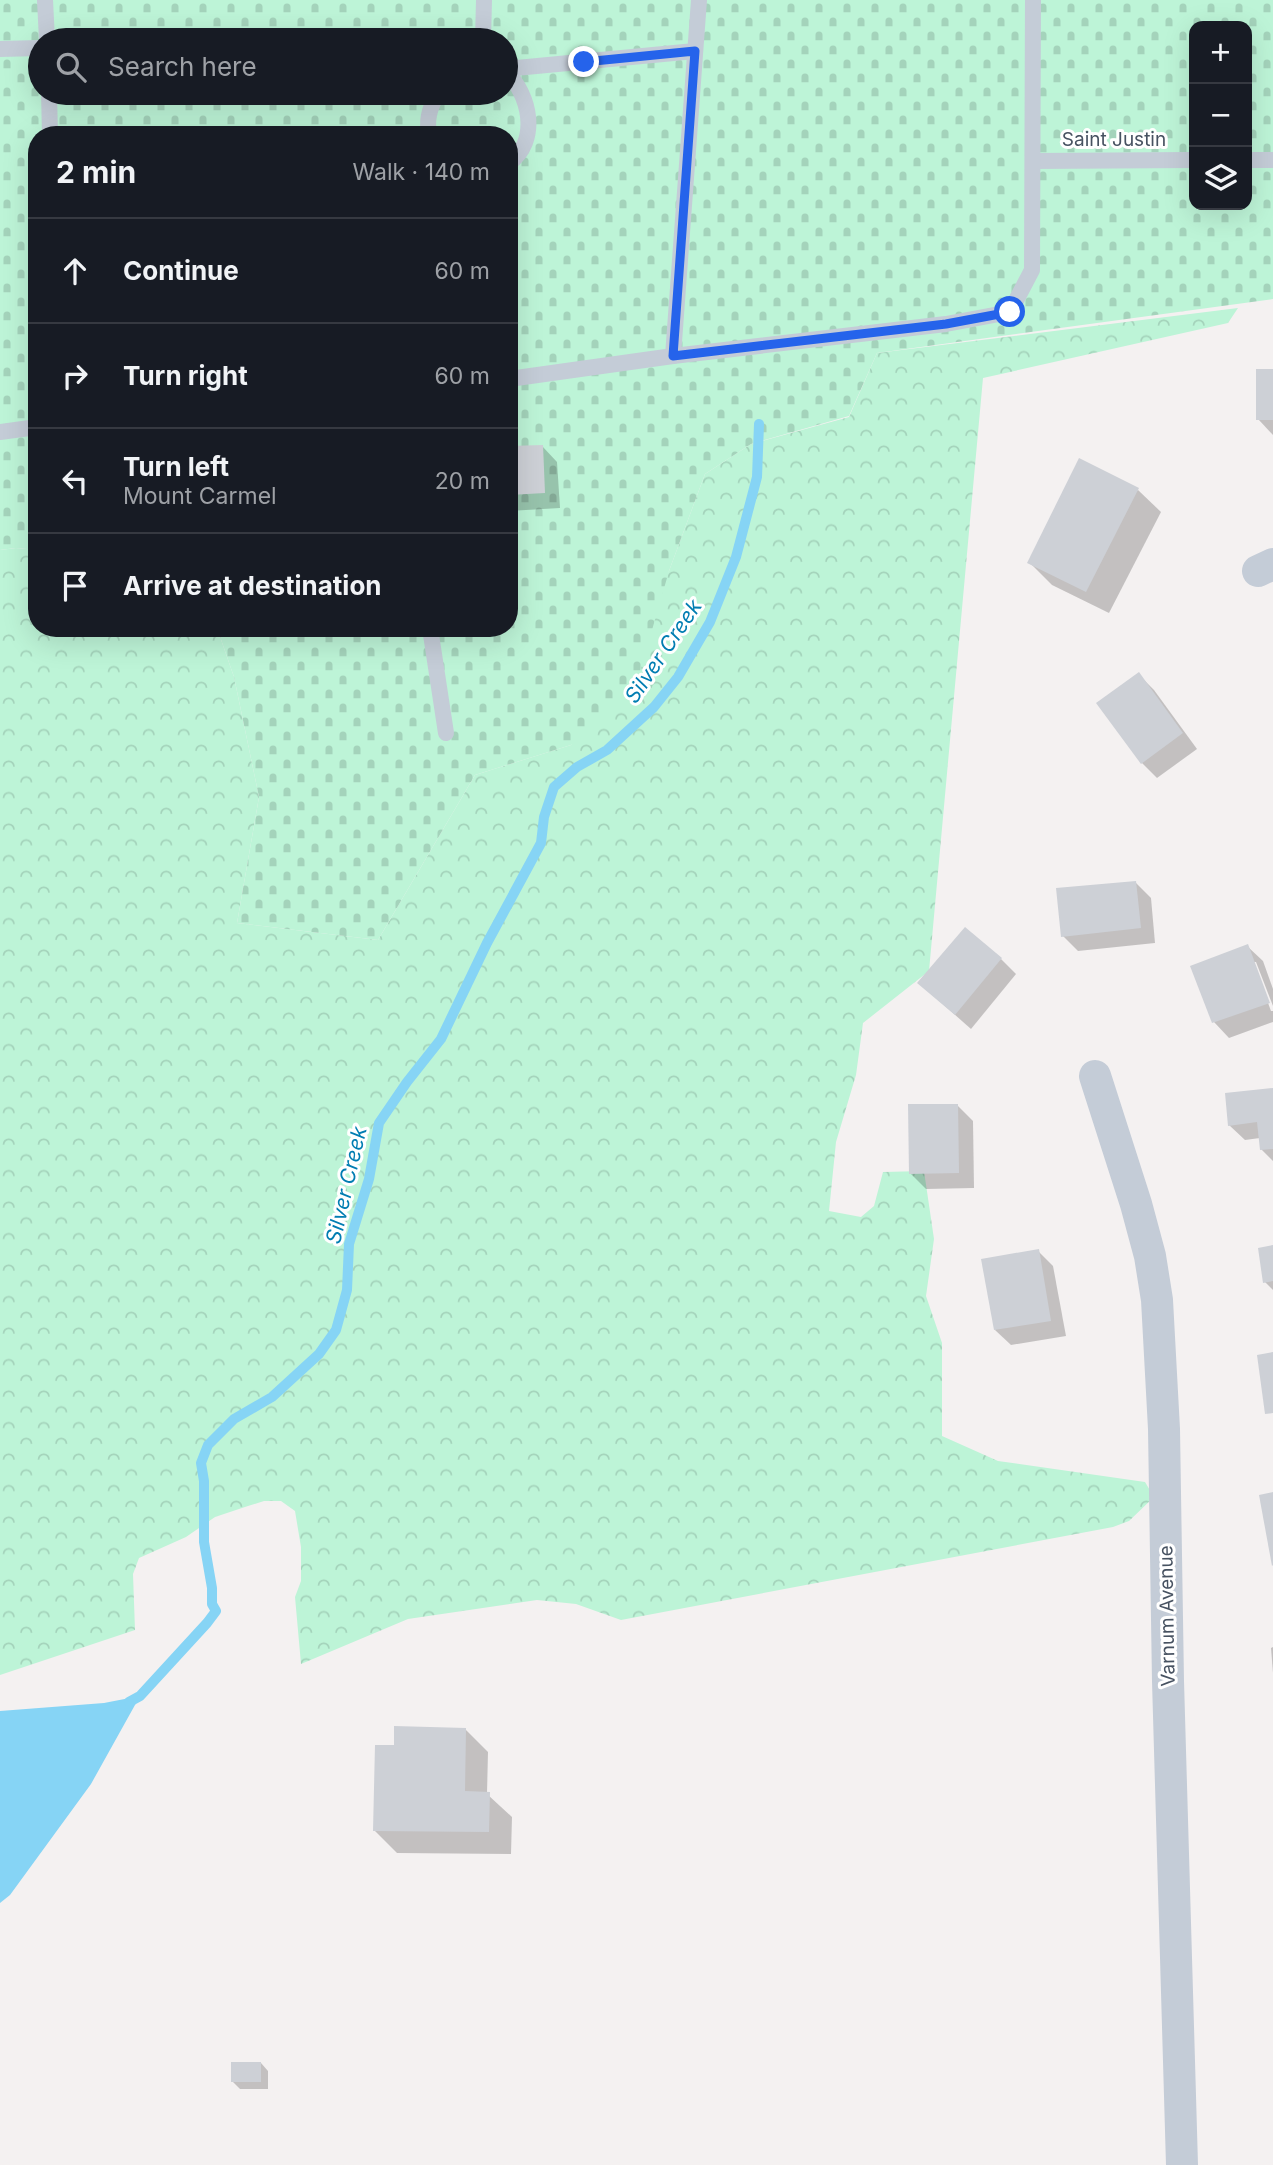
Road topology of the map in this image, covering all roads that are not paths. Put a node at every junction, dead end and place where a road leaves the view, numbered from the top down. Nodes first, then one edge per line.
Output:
1 (45, 0) edge
2 (484, 0) edge
3 (698, 0) edge
4 (1033, 0) edge
5 (46, 28) edge
6 (483, 28) edge
7 (28, 48) edge
8 (0, 49) edge
9 (695, 51) junction
10 (518, 69) edge
11 (518, 84) edge
12 (49, 105) edge
13 (432, 105) edge
14 (50, 126) edge
15 (429, 126) edge
16 (518, 152) edge
17 (1189, 160) edge
18 (1252, 160) edge
19 (1273, 160) edge
20 (1033, 161) junction
21 (673, 356) junction
22 (518, 378) edge
23 (28, 428) edge
24 (0, 432) edge
25 (431, 637) edge
26 (446, 733) dead end
27 (1095, 1076) dead end
28 (1182, 2165) edge

1 - 5 lane
2 - 6 lane
3 - 9 lane
4 - 20 lane
7 - 8 lane
9 - 10 lane
9 - 21 lane
11 - 16 lane
12 - 14 lane
13 - 15 lane
17 - 20 lane, Saint Justin
18 - 19 lane
20 - 21 lane
21 - 22 lane
23 - 24 lane
25 - 26 lane
27 - 28 street, Varnum Avenue

